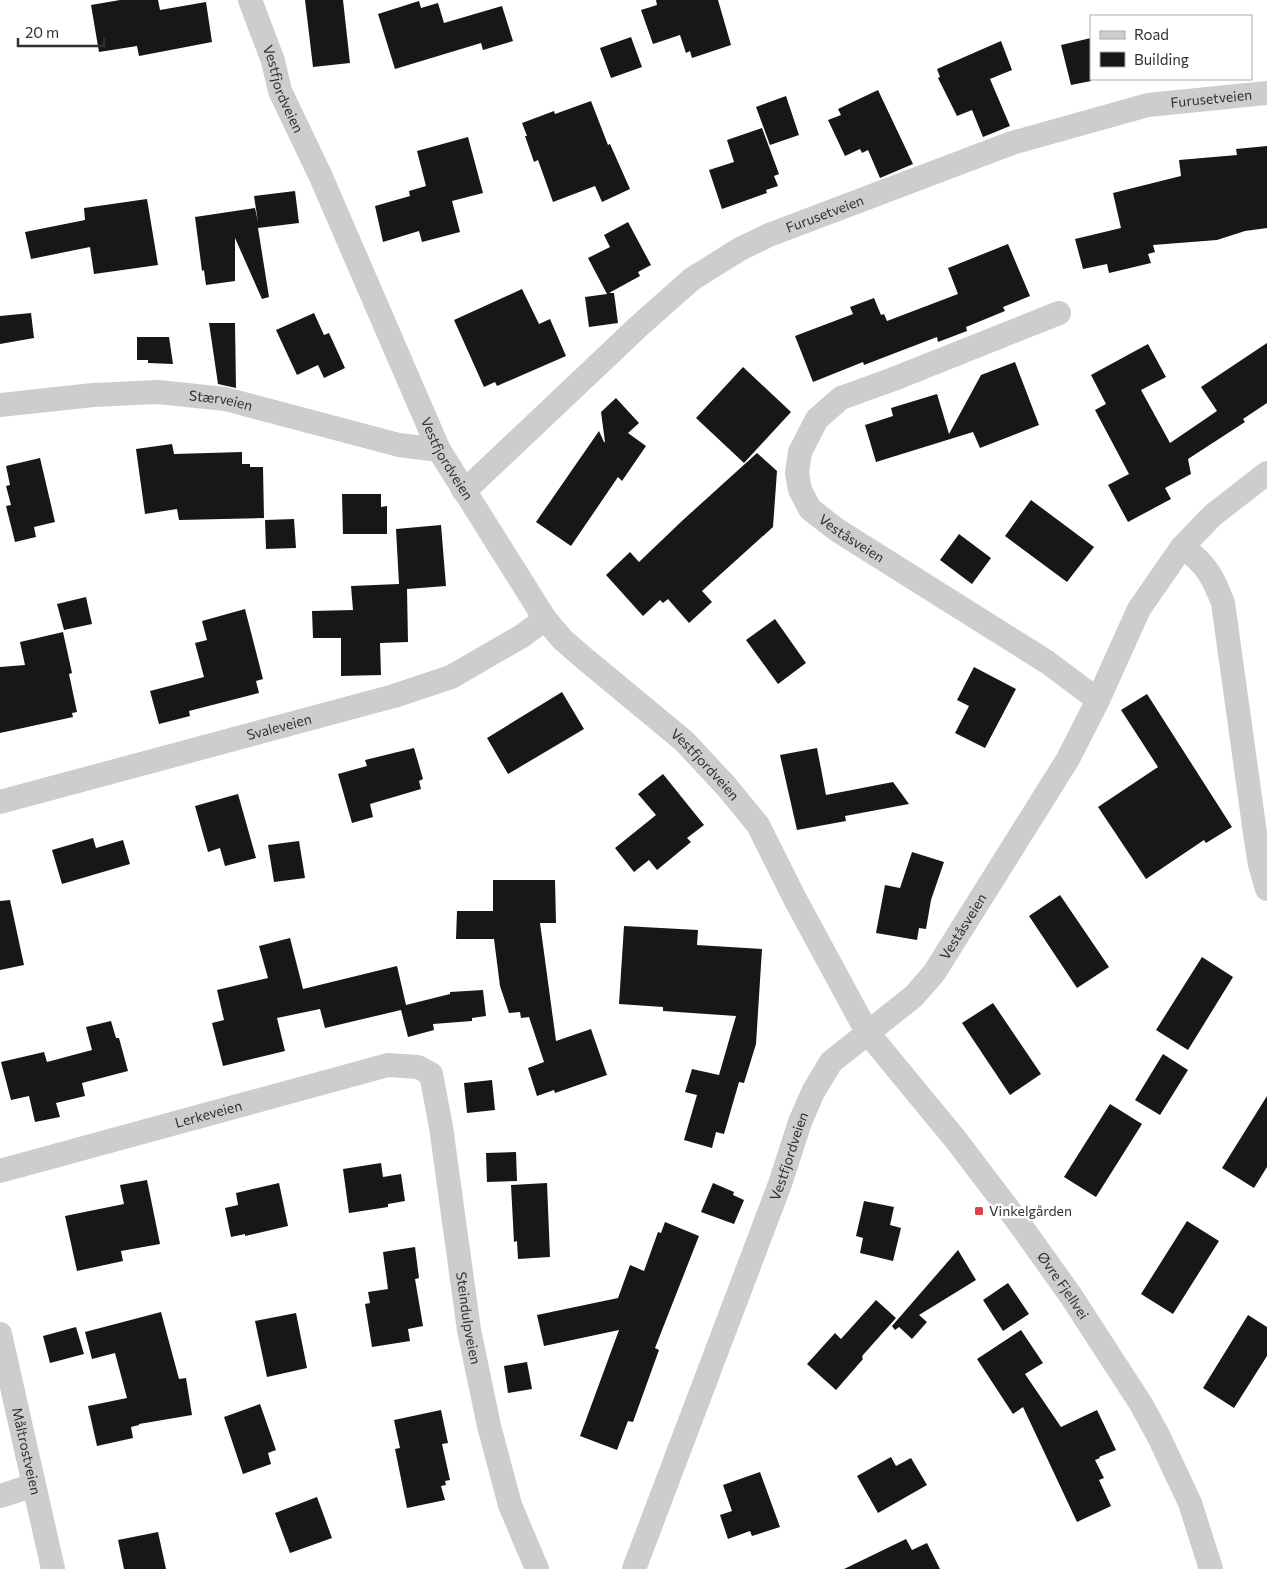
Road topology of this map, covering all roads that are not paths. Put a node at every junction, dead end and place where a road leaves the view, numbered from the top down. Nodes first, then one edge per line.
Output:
1 (250, 0) edge
2 (1267, 94) edge
3 (1059, 313) dead end
4 (0, 405) edge
5 (439, 450) junction
6 (1267, 473) edge
7 (463, 490) junction
8 (1182, 547) junction
9 (545, 619) junction
10 (1098, 700) junction
11 (0, 802) edge
12 (1267, 889) edge
13 (867, 1032) junction
14 (418, 1067) joint
15 (0, 1172) edge
16 (0, 1334) edge
17 (34, 1485) junction
18 (0, 1496) edge
19 (52, 1569) edge
20 (537, 1569) edge
21 (634, 1569) edge
22 (1211, 1569) edge

1 - 5 street, Vestfjordveien
2 - 7 street, Furusetveien
3 - 10 street, Veståsveien
4 - 5 street, Stærveien
5 - 7 street, Vestfjordveien
6 - 8 street, Veståsveien
7 - 9 street, Vestfjordveien
8 - 10 street, Veståsveien
8 - 12 street
9 - 11 street, Svaleveien
9 - 13 street, Vestfjordveien
10 - 13 street, Veståsveien
13 - 21 street, Vestfjordveien
13 - 22 street, Øvre Fjellvei
14 - 15 street, Lerkeveien
14 - 20 street, Steindulpveien
16 - 17 street, Måltrostveien
17 - 18 street
17 - 19 street, Måltrostveien

